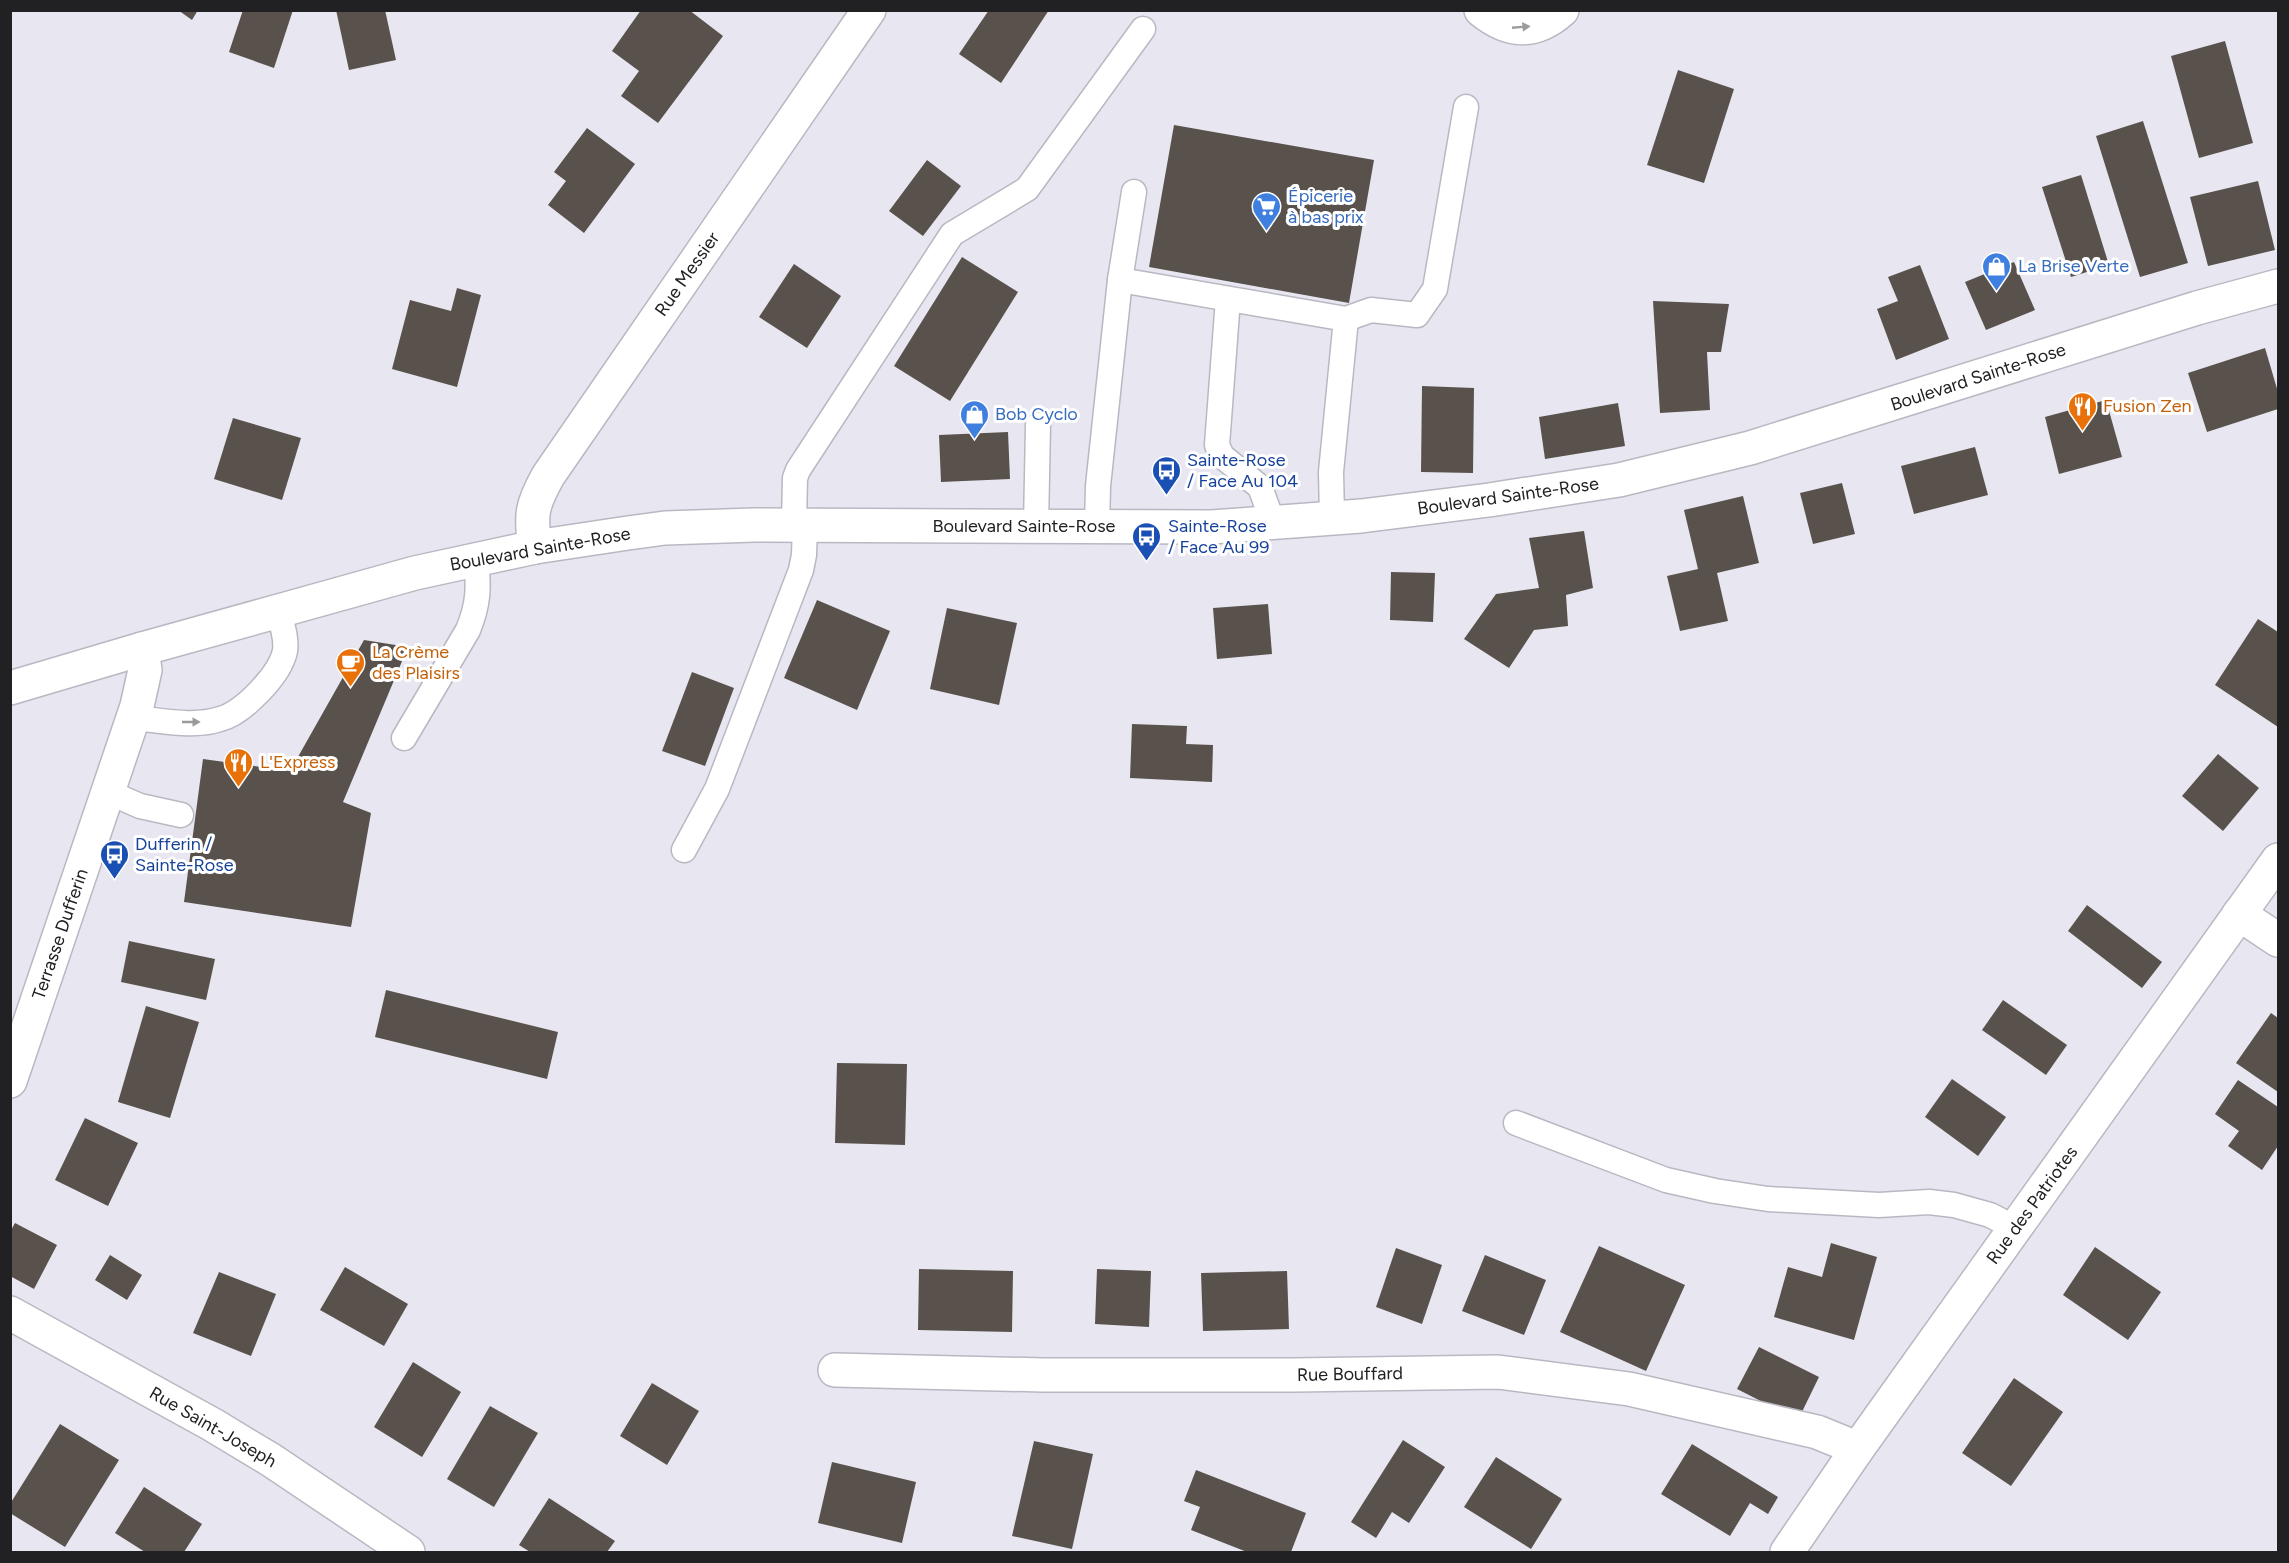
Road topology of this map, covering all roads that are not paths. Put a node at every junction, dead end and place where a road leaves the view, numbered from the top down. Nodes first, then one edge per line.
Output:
1 (869, 10) edge
2 (1481, 10) edge
3 (1562, 10) edge
4 (1143, 29) dead end
5 (1466, 107) dead end
6 (1134, 192) dead end
7 (1120, 280) junction
8 (2278, 286) edge
9 (1228, 299) junction
10 (1346, 319) junction
11 (1038, 425) dead end
12 (1332, 517) junction
13 (1269, 523) junction
14 (799, 525) junction
15 (1036, 527) junction
16 (1097, 527) junction
17 (535, 547) junction
18 (476, 559) junction
19 (278, 611) junction
20 (142, 649) junction
21 (10, 688) edge
22 (133, 718) junction
23 (404, 738) dead end
24 (108, 792) junction
25 (181, 815) dead end
26 (684, 850) dead end
27 (2278, 860) edge
28 (2239, 914) junction
29 (2278, 940) edge
30 (10, 1081) edge
31 (1516, 1123) dead end
32 (2015, 1228) junction
33 (10, 1313) edge
34 (835, 1370) dead end
35 (1856, 1451) junction
36 (408, 1552) edge
37 (1787, 1552) edge

1 - 17 street, Rue Messier
2 -> 3 street
4 - 14 lane
5 - 10 lane
6 - 7 lane
7 - 9 lane
7 - 16 lane
8 - 12 street, Boulevard Sainte-Rose
9 - 10 lane
9 - 13 lane
10 - 12 lane
11 - 15 lane
12 - 13 street, Boulevard Sainte-Rose
13 - 16 street, Boulevard Sainte-Rose
14 - 15 street, Boulevard Sainte-Rose
14 - 17 street, Boulevard Sainte-Rose
14 - 26 lane
15 - 16 street, Boulevard Sainte-Rose
17 - 18 street, Boulevard Sainte-Rose
18 - 19 street, Boulevard Sainte-Rose
18 - 23 lane
19 - 20 street, Boulevard Sainte-Rose
22 -> 19 lane
20 - 21 street, Boulevard Sainte-Rose
20 - 22 street, Terrasse Dufferin
22 - 24 street, Terrasse Dufferin
24 - 25 lane
24 - 30 street, Terrasse Dufferin
27 - 28 street, Rue des Patriotes
28 - 29 street
28 - 32 street, Rue des Patriotes
31 - 32 lane
32 - 35 street, Rue des Patriotes
33 - 36 street, Rue Saint-Joseph
34 - 35 street, Rue Bouffard
35 - 37 street, Rue des Patriotes

